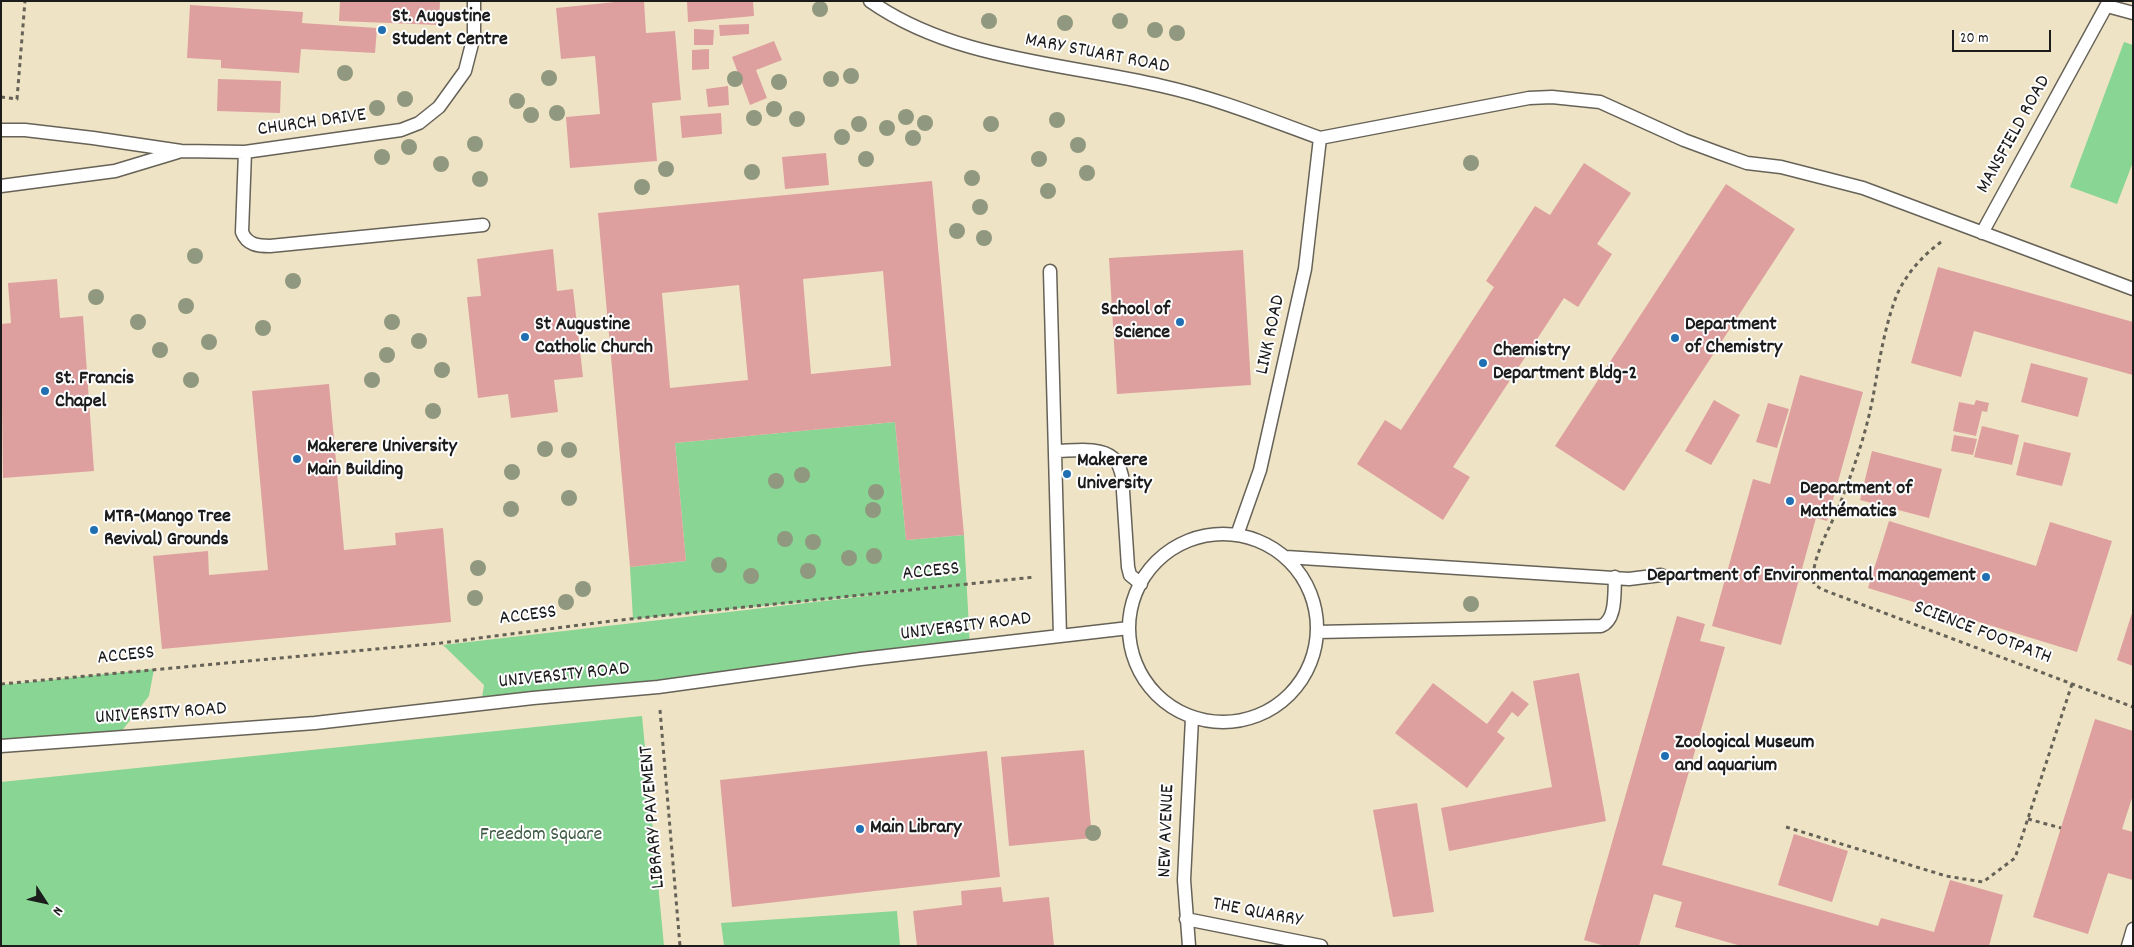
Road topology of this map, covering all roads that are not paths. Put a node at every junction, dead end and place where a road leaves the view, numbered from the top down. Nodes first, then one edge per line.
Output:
1 (474, 1) edge
2 (870, 1) edge
3 (2108, 4) edge
4 (2133, 13) edge
5 (1, 130) edge
6 (1320, 138) junction
7 (181, 151) junction
8 (245, 152) junction
9 (1, 186) edge
10 (483, 225) dead end
11 (1982, 233) junction
12 (1050, 271) dead end
13 (2133, 289) edge
14 (1055, 450) junction
15 (1237, 535) junction
16 (1286, 558) junction
17 (1661, 575) dead end
18 (1615, 577) junction
19 (1141, 584) junction
20 (1128, 628) junction
21 (1318, 632) junction
22 (1060, 636) junction
23 (1192, 718) junction
24 (1, 746) edge
25 (1186, 919) junction
26 (2133, 928) edge
27 (1189, 946) edge
28 (1321, 946) edge
29 (2128, 946) edge

1 - 8 lane, CHURCH DRIVE
2 - 6 lane, MARY STUART ROAD
3 - 4 lane
3 - 11 lane, MANSFIELD ROAD
5 - 7 lane
6 - 11 lane
6 - 15 lane, LINK ROAD
7 - 8 lane
7 - 9 lane
8 - 10 lane, CHURCH DRIVE
11 - 13 lane
12 - 14 lane
14 - 19 lane
14 - 22 lane
15 - 16 lane
15 - 19 lane
16 - 18 lane
16 - 21 lane
17 - 18 lane
18 - 21 lane
19 - 20 lane
20 - 22 lane, UNIVERSITY ROAD
20 - 23 lane
21 - 23 lane
22 - 24 lane, UNIVERSITY ROAD
23 - 25 lane, NEW AVENUE
25 - 27 lane, NEW AVENUE
25 - 28 lane, THE QUARRY
26 - 29 lane

